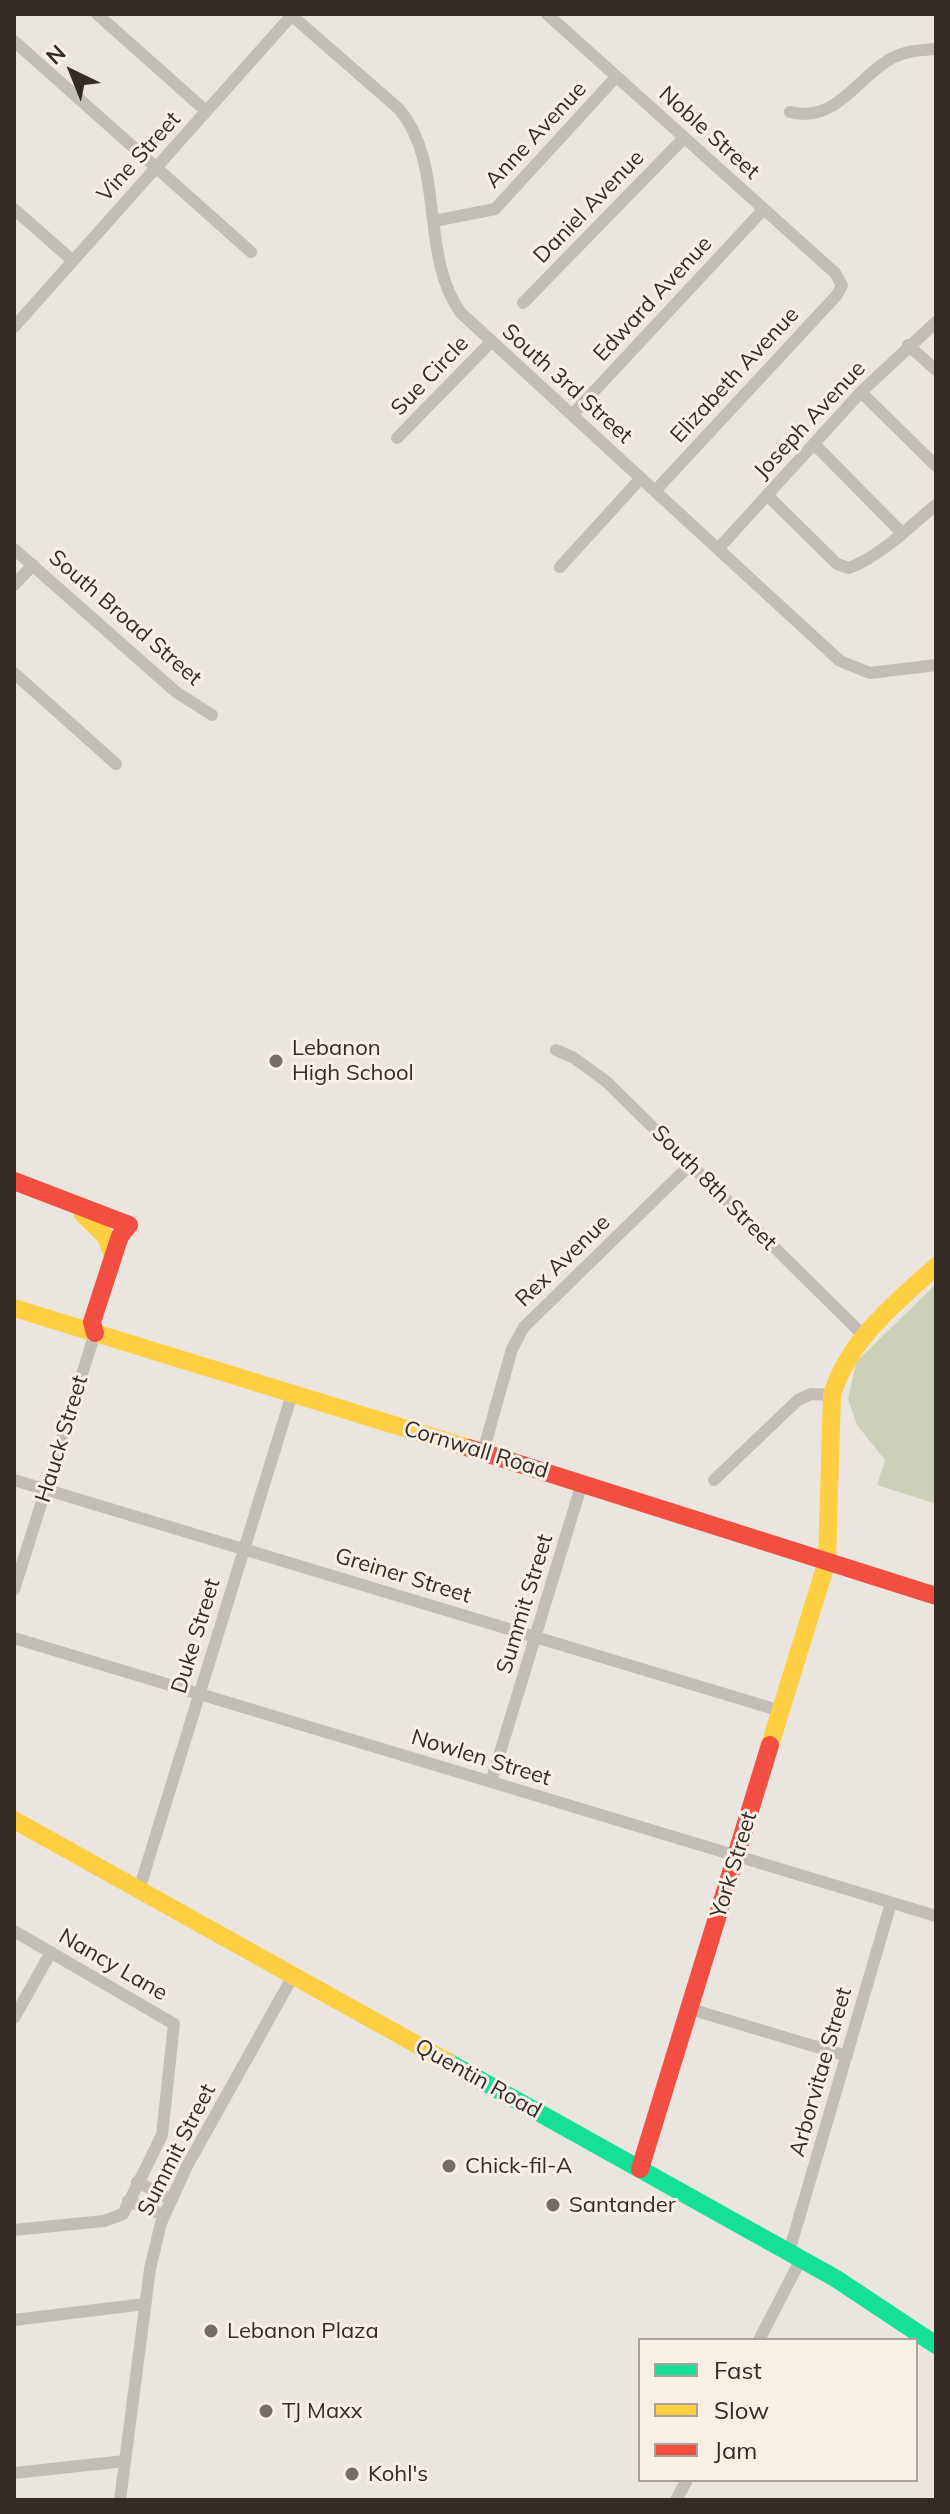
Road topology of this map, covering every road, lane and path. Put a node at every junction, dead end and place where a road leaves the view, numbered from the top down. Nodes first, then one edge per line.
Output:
1 (97, 14) edge
2 (292, 14) edge
3 (547, 14) edge
4 (14, 41) edge
5 (936, 49) edge
6 (616, 77) junction
7 (206, 111) junction
8 (790, 112) dead end
9 (684, 138) junction
10 (157, 166) junction
11 (14, 209) edge
12 (763, 210) junction
13 (434, 221) junction
14 (251, 252) dead end
15 (73, 261) junction
16 (842, 285) joint
17 (523, 303) dead end
18 (936, 322) edge
19 (14, 327) edge
20 (491, 342) junction
21 (908, 345) junction
22 (936, 370) edge
23 (861, 392) junction
24 (572, 415) junction
25 (397, 438) dead end
26 (814, 444) junction
27 (936, 466) edge
28 (641, 478) junction
29 (655, 491) junction
30 (767, 495) junction
31 (936, 505) edge
32 (902, 533) junction
33 (14, 549) edge
34 (718, 549) junction
35 (33, 565) junction
36 (560, 567) dead end
37 (14, 585) edge
38 (936, 665) edge
39 (14, 673) edge
40 (212, 715) dead end
41 (116, 764) dead end
42 (556, 1050) dead end
43 (691, 1164) junction
44 (14, 1181) edge
45 (67, 1201) junction
46 (129, 1225) junction
47 (113, 1256) junction
48 (936, 1266) edge
49 (14, 1308) edge
50 (95, 1333) junction
51 (864, 1336) junction
52 (292, 1394) junction
53 (832, 1395) junction
54 (483, 1452) junction
55 (14, 1480) edge
56 (714, 1480) dead end
57 (582, 1483) junction
58 (46, 1489) junction
59 (244, 1549) junction
60 (827, 1561) junction
61 (14, 1590) edge
62 (936, 1596) edge
63 (535, 1637) junction
64 (14, 1638) edge
65 (199, 1694) junction
66 (781, 1711) junction
67 (491, 1782) junction
68 (14, 1820) edge
69 (737, 1856) junction
70 (139, 1890) junction
71 (891, 1903) junction
72 (936, 1916) edge
73 (14, 1931) edge
74 (51, 1952) junction
75 (293, 1976) junction
76 (690, 2009) junction
77 (14, 2018) edge
78 (847, 2056) junction
79 (640, 2169) junction
80 (137, 2182) junction
81 (170, 2199) junction
82 (128, 2201) junction
83 (164, 2215) junction
84 (14, 2230) edge
85 (795, 2256) junction
86 (145, 2304) junction
87 (14, 2320) edge
88 (760, 2338) edge
89 (936, 2345) edge
90 (125, 2461) junction
91 (14, 2473) edge
92 (686, 2482) edge
93 (120, 2500) edge
94 (676, 2500) edge

1 - 7 street
2 - 7 street, Vine Street
2 - 13 street, South 3rd Street
3 - 6 street, Noble Street
4 - 10 street
5 - 8 street
6 - 9 street, Noble Street
6 - 13 street, Anne Avenue
7 - 10 street, Vine Street
9 - 12 street, Noble Street
9 - 17 street, Daniel Avenue
10 - 14 street
10 - 15 street, Vine Street
11 - 15 street
12 - 16 street, Noble Street
12 - 24 street, Edward Avenue
13 - 20 street, South 3rd Street
15 - 19 street, Vine Street
16 - 29 street, Elizabeth Avenue
18 - 21 street, Joseph Avenue
20 - 24 street, South 3rd Street
20 - 25 street, Sue Circle
21 - 22 street
21 - 23 street, Joseph Avenue
23 - 26 street, Joseph Avenue
23 - 27 street
24 - 28 street, South 3rd Street
26 - 30 street, Joseph Avenue
26 - 32 street
28 - 29 street, South 3rd Street
28 - 36 street
29 - 34 street, South 3rd Street
30 - 32 street
30 - 34 street, Joseph Avenue
31 - 32 street
33 - 35 street, South Broad Street
34 - 38 street, South 3rd Street
35 - 37 street
35 - 40 street, South Broad Street
39 - 41 street
42 - 43 street, South 8th Street
43 - 51 street, South 8th Street
43 - 54 street, Rex Avenue
44 - 45 main road
45 - 46 main road
45 - 47 main road
46 - 47 main road, Hauck Street
46 - 50 main road, Hauck Street
47 - 50 main road, Hauck Street
48 - 51 main road, York Street
49 - 50 main road, Cornwall Road
50 - 52 main road, Cornwall Road
50 - 58 street, Hauck Street
51 - 53 main road, York Street
52 - 54 main road, Cornwall Road
52 - 59 street, Duke Street
53 - 56 street
53 - 60 main road, York Street
54 - 57 main road, Cornwall Road
55 - 58 street, Greiner Street
57 - 60 main road, Cornwall Road
57 - 63 street, Summit Street
58 - 59 street, Greiner Street
58 - 61 street, Hauck Street
59 - 63 street, Greiner Street
59 - 65 street, Duke Street
60 - 62 main road, Cornwall Road
60 - 66 main road, York Street
63 - 66 street, Greiner Street
63 - 67 street, Summit Street
64 - 65 street, Nowlen Street
65 - 67 street, Nowlen Street
65 - 70 street, Duke Street
66 - 69 main road, York Street
67 - 69 street, Nowlen Street
68 - 70 main road, Quentin Road
69 - 71 street, Nowlen Street
69 - 76 main road, York Street
70 - 75 main road, Quentin Road
71 - 72 street, Nowlen Street
71 - 78 street, Arborvitae Street
73 - 74 street, Nancy Lane
74 - 77 street
74 - 80 street, Nancy Lane
75 - 79 main road, Quentin Road
75 - 81 street, Summit Street
76 - 78 street
76 - 79 main road, York Street
78 - 85 street, Arborvitae Street
79 - 85 main road, Quentin Road
80 - 81 street
80 - 82 street
81 - 83 street, Summit Street
82 - 83 street
82 - 84 street
83 - 86 street, Summit Street
85 - 88 street, Arborvitae Street
85 - 89 main road, Quentin Road
86 - 87 street
86 - 90 street, Summit Street
90 - 91 street
90 - 93 street, Summit Street
92 - 94 street

